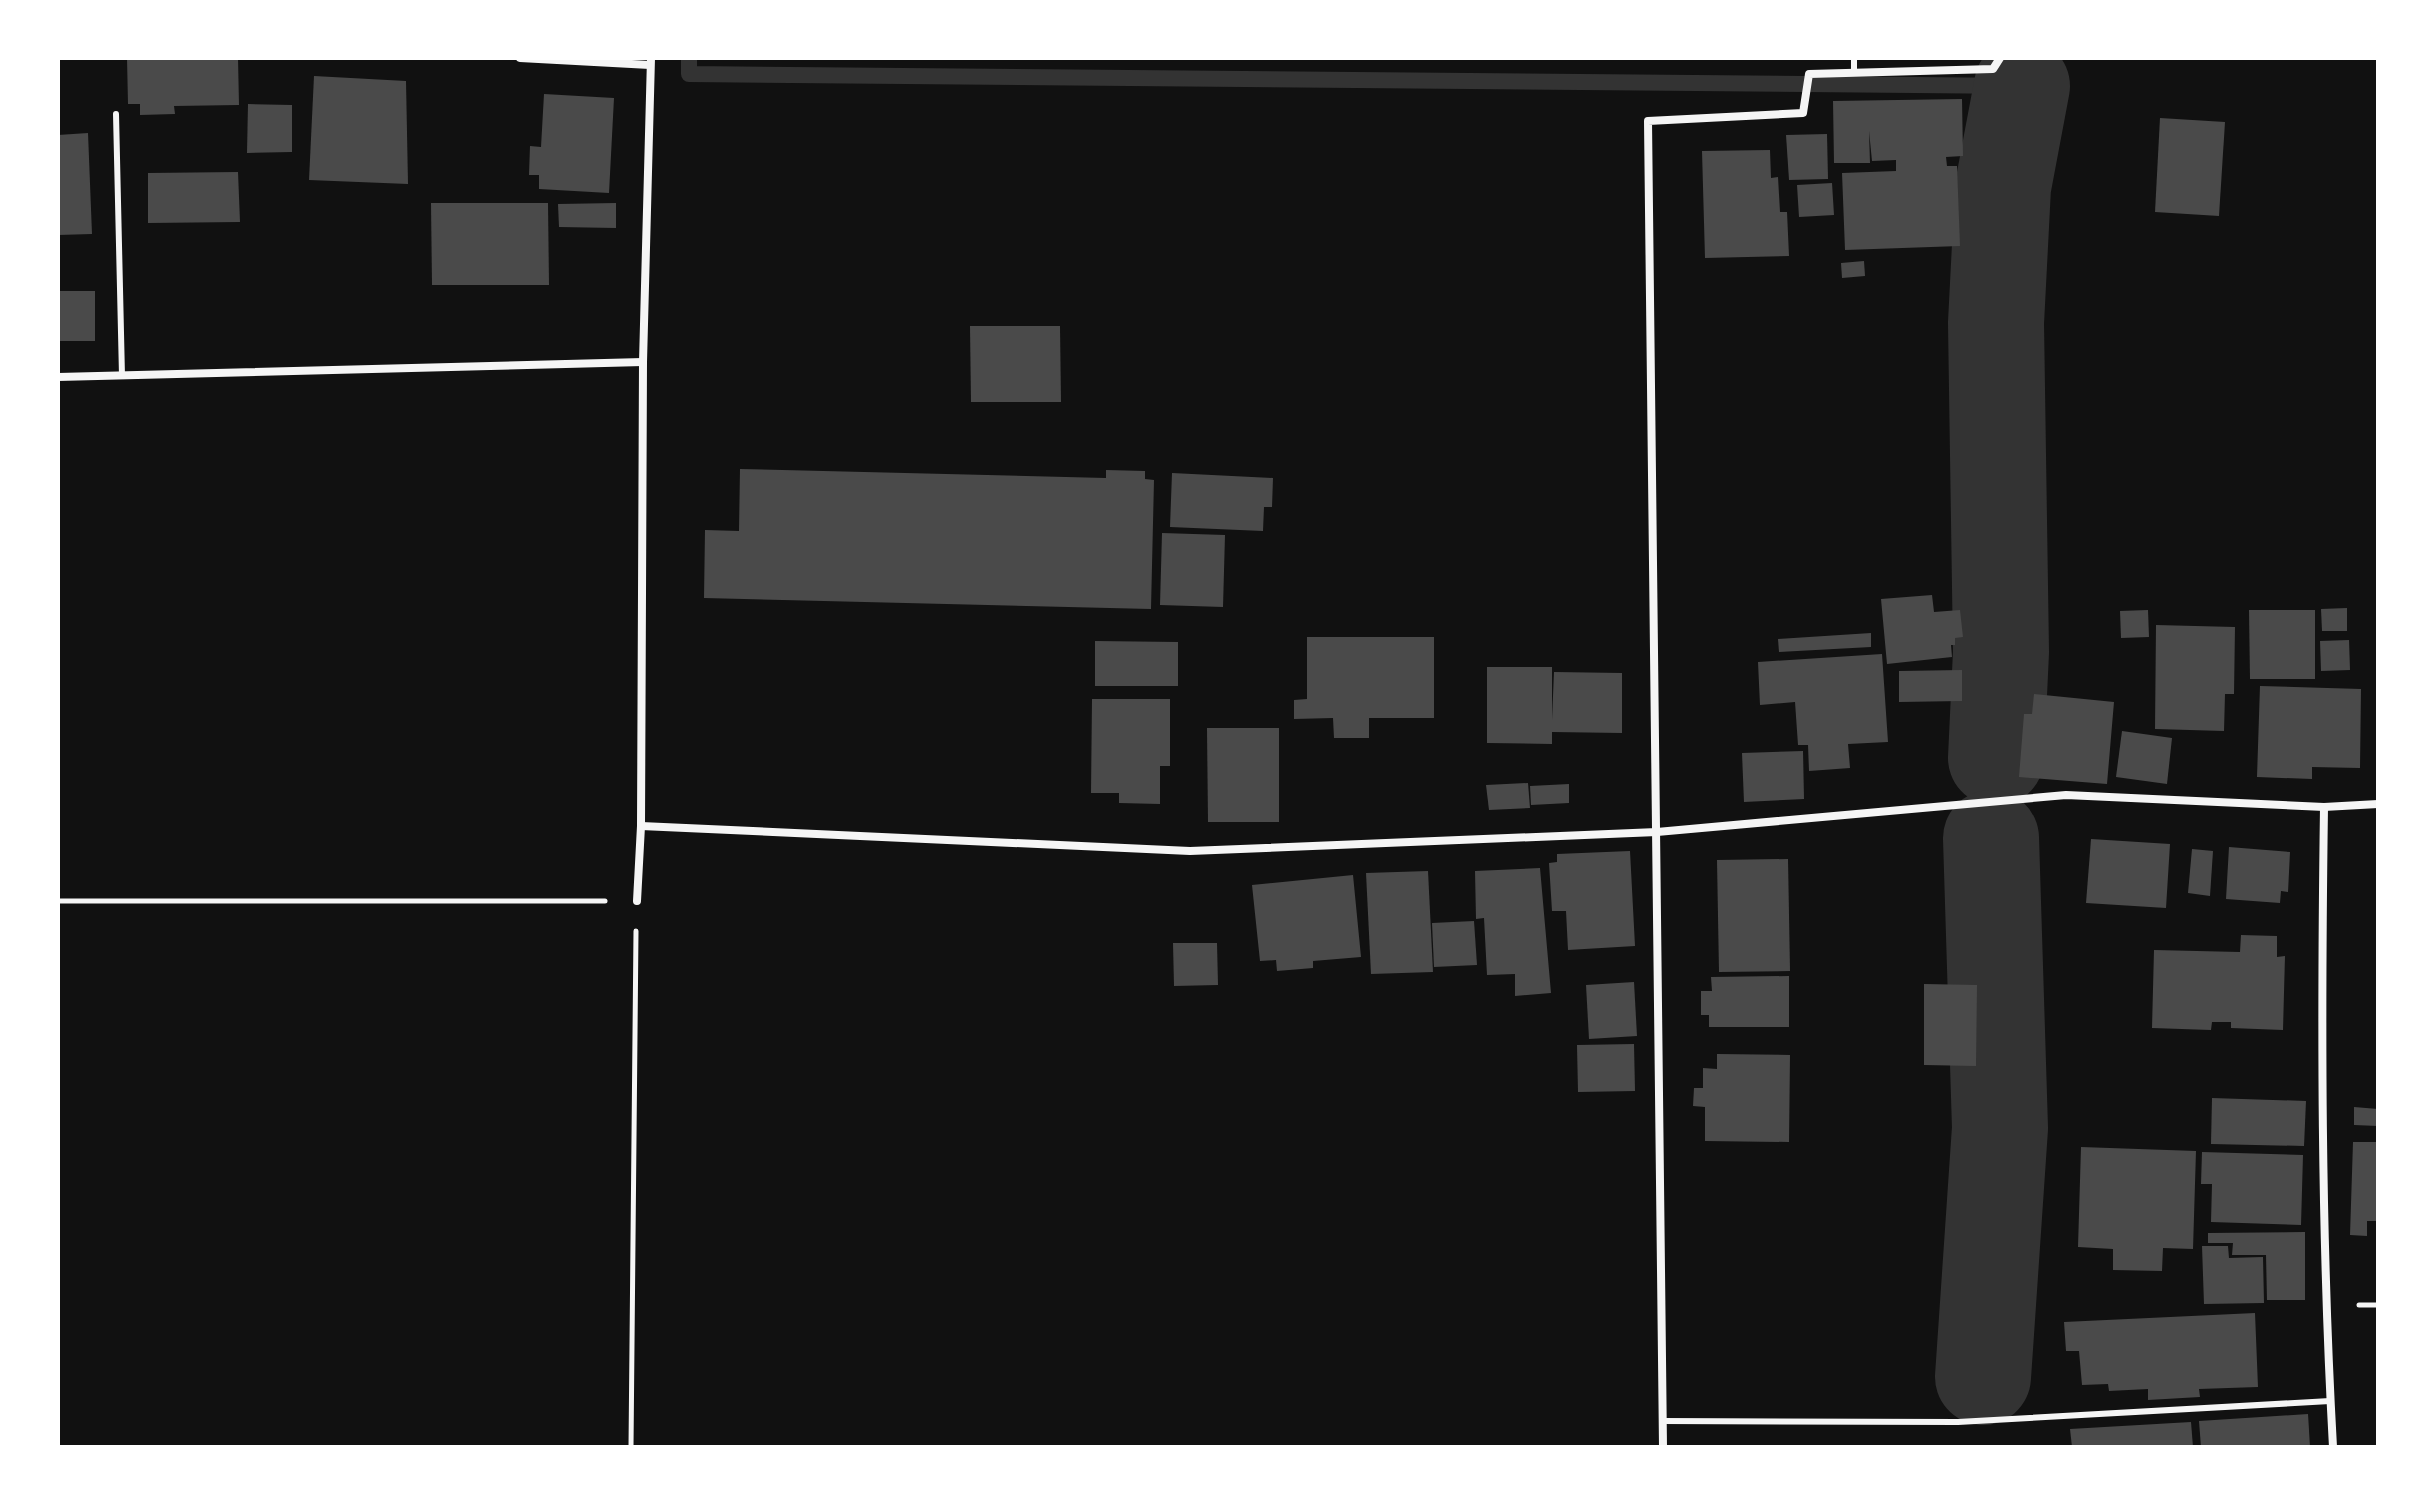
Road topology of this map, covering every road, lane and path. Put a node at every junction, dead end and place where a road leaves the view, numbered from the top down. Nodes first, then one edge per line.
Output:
1 (520, 58) edge
2 (1854, 58) edge
3 (2000, 58) edge
4 (650, 62) edge
5 (1854, 71) junction
6 (116, 114) dead end
7 (643, 362) junction
8 (122, 376) junction
9 (58, 377) edge
10 (2378, 804) edge
11 (2324, 807) junction
12 (641, 826) junction
13 (1657, 832) junction
14 (58, 901) edge
15 (637, 901) junction
16 (2330, 1401) junction
17 (1662, 1421) junction
18 (631, 1447) edge
19 (1663, 1447) edge
20 (2333, 1447) edge

1 - 4 street
2 - 5 lane
3 - 5 street
4 - 7 street
5 - 13 street
6 - 8 lane
7 - 8 street
7 - 12 street
8 - 9 street
10 - 11 street
11 - 13 street
11 - 16 street
12 - 13 street
12 - 15 street
13 - 17 street
14 - 15 path
15 - 18 path
16 - 17 lane
16 - 20 street
17 - 19 street

